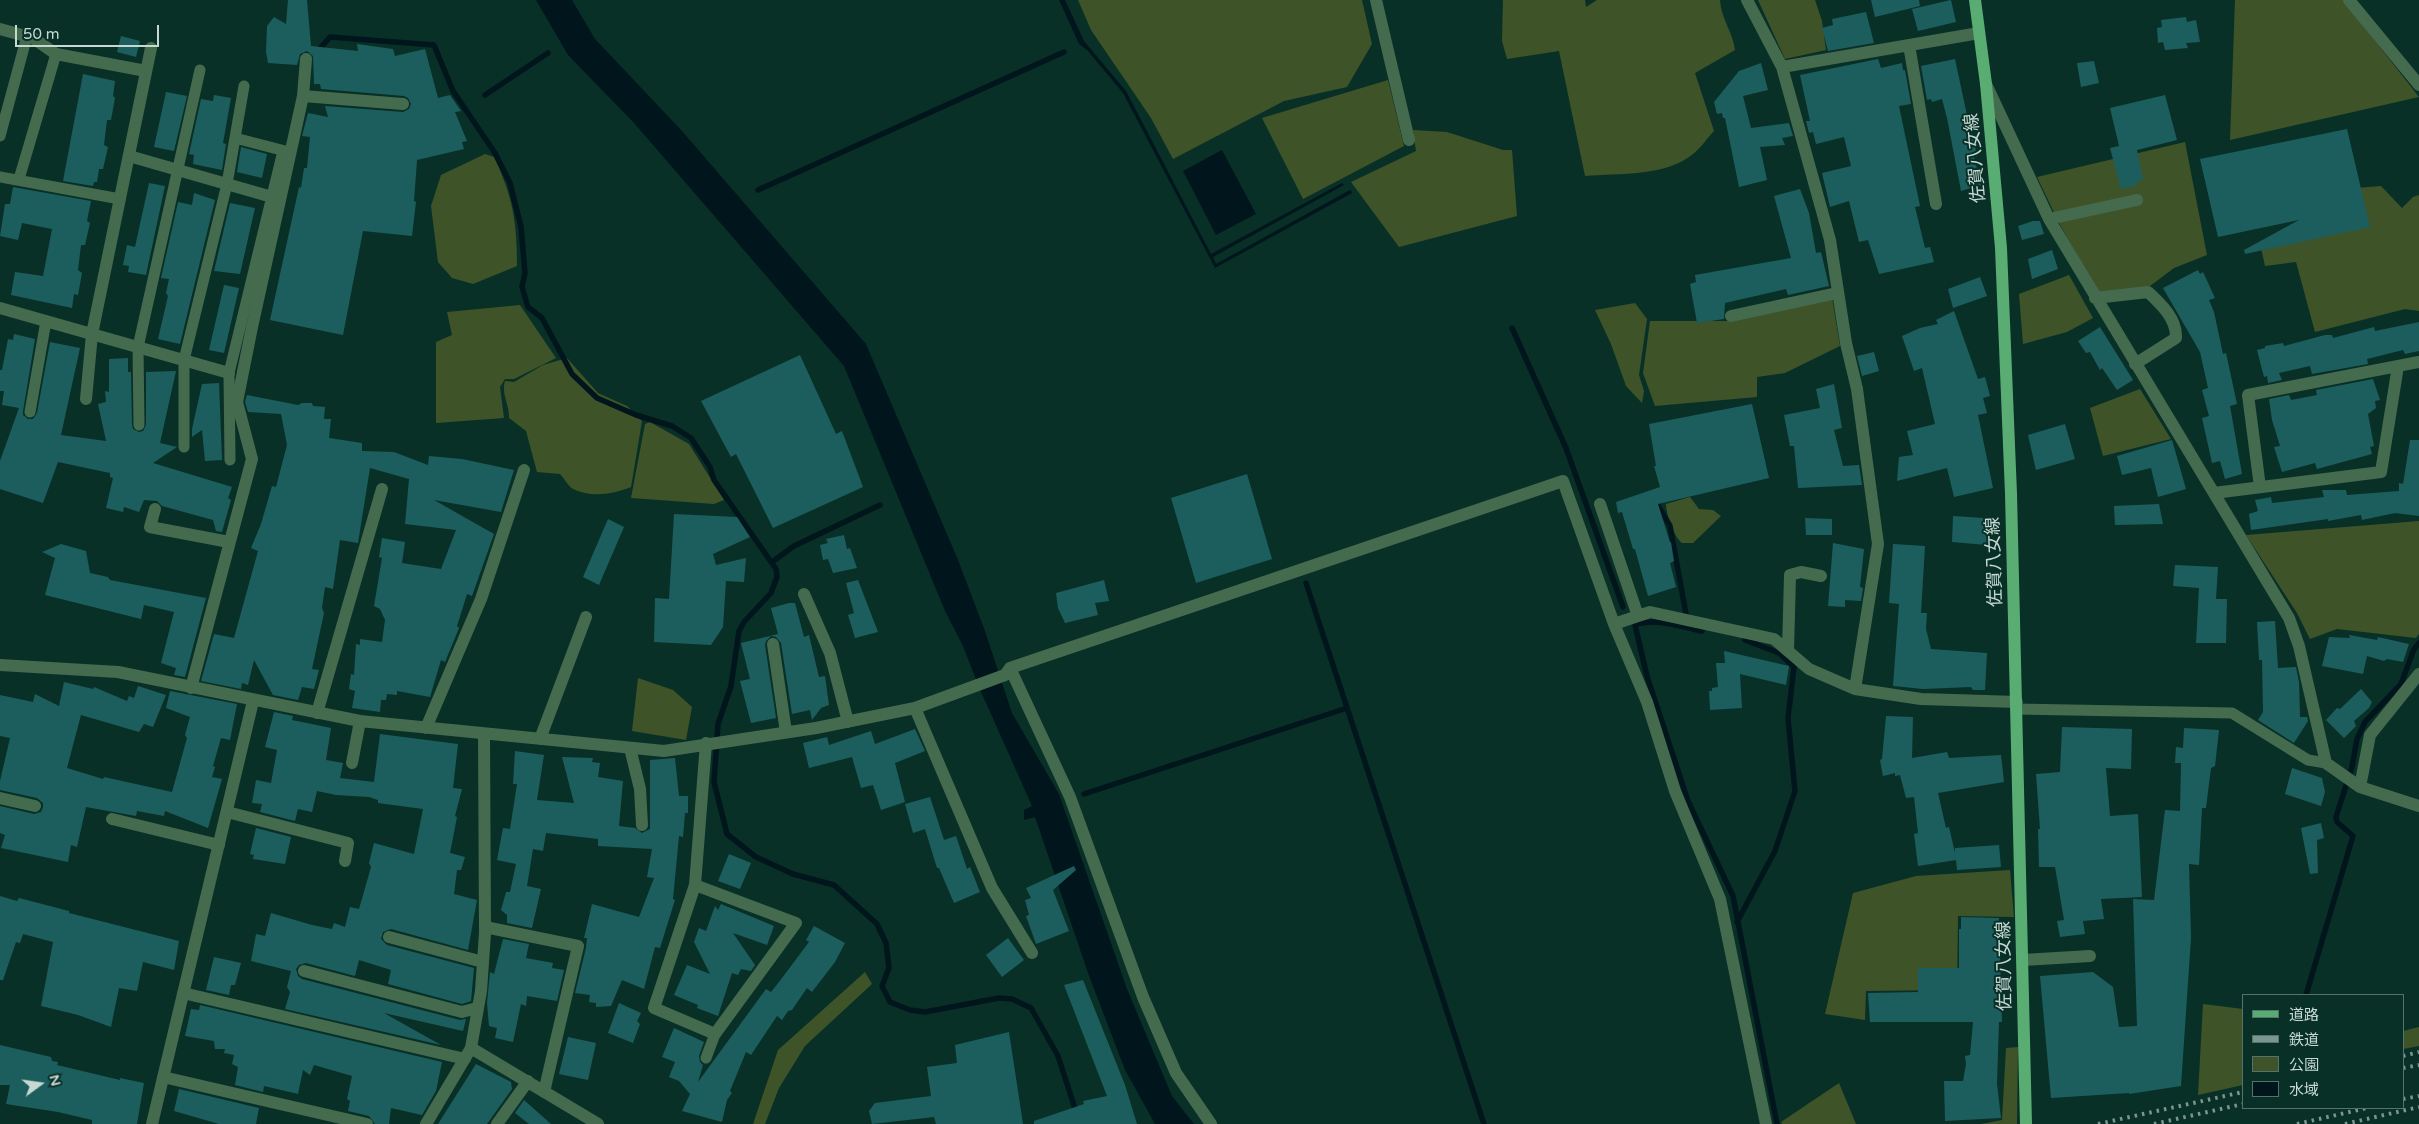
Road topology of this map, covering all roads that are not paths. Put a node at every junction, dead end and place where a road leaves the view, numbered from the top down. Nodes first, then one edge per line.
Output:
1 (1376, 0) edge
2 (1747, 0) edge
3 (1974, 0) edge
4 (2349, 0) edge
5 (0, 29) edge
6 (1979, 32) junction
7 (27, 36) junction
8 (1909, 45) junction
9 (151, 48) dead end
10 (56, 54) junction
11 (306, 59) dead end
12 (1782, 67) junction
13 (200, 70) dead end
14 (146, 71) junction
15 (1986, 84) junction
16 (2419, 85) edge
17 (244, 86) dead end
18 (303, 96) junction
19 (404, 104) dead end
20 (0, 136) edge
21 (235, 138) junction
22 (1409, 140) dead end
23 (287, 152) junction
24 (129, 156) junction
25 (177, 170) junction
26 (0, 176) edge
27 (19, 179) junction
28 (227, 184) junction
29 (272, 197) junction
30 (120, 199) junction
31 (2136, 200) dead end
32 (1936, 204) dead end
33 (2049, 219) junction
34 (1837, 293) junction
35 (2095, 298) junction
36 (0, 311) edge
37 (1730, 316) dead end
38 (46, 321) junction
39 (92, 334) junction
40 (138, 347) junction
41 (184, 360) junction
42 (2419, 362) edge
43 (2135, 364) junction
44 (2398, 366) junction
45 (229, 373) junction
46 (86, 399) dead end
47 (229, 403) junction
48 (30, 412) dead end
49 (139, 425) dead end
50 (184, 447) dead end
51 (230, 460) dead end
52 (524, 470) dead end
53 (247, 473) junction
54 (2260, 487) junction
55 (382, 489) dead end
56 (2214, 493) junction
57 (1600, 504) dead end
58 (155, 509) dead end
59 (229, 542) junction
60 (1821, 576) dead end
61 (804, 594) dead end
62 (1638, 616) junction
63 (586, 617) dead end
64 (1614, 624) junction
65 (773, 644) dead end
66 (1788, 651) junction
67 (0, 665) edge
68 (1010, 668) junction
69 (2419, 674) edge
70 (191, 688) junction
71 (1855, 689) junction
72 (253, 701) junction
73 (2017, 706) junction
74 (915, 708) junction
75 (317, 713) junction
76 (360, 721) junction
77 (848, 722) junction
78 (426, 728) junction
79 (786, 732) junction
80 (484, 734) junction
81 (540, 739) junction
82 (706, 743) junction
83 (630, 748) junction
84 (352, 763) dead end
85 (2326, 764) junction
86 (2360, 787) junction
87 (0, 798) edge
88 (35, 806) dead end
89 (2419, 806) edge
90 (227, 812) junction
91 (112, 819) dead end
92 (642, 825) dead end
93 (219, 845) junction
94 (346, 861) dead end
95 (695, 885) junction
96 (485, 928) junction
97 (389, 937) dead end
98 (1032, 953) dead end
99 (2090, 956) dead end
100 (2023, 960) junction
101 (483, 962) junction
102 (304, 971) dead end
103 (184, 993) junction
104 (477, 1008) junction
105 (715, 1034) junction
106 (468, 1053) junction
107 (706, 1058) dead end
108 (162, 1077) junction
109 (528, 1081) junction
110 (544, 1092) junction
111 (152, 1124) edge
112 (366, 1124) edge
113 (426, 1124) edge
114 (497, 1124) edge
115 (598, 1124) edge
116 (1211, 1124) edge
117 (1766, 1124) edge
118 (2026, 1124) edge

1 - 22 street
2 - 12 street
3 - 6 main road, 佐賀八女線
4 - 16 street
5 - 7 street
6 - 8 street
6 - 15 main road, 佐賀八女線
7 - 10 street
7 - 20 lane
8 - 12 street
8 - 32 street
9 - 14 street
10 - 14 street
10 - 27 lane
11 - 18 street
12 - 34 street
13 - 25 lane
14 - 24 street
15 - 33 street
15 - 73 main road, 佐賀八女線
17 - 21 lane
18 - 19 street
18 - 23 street
21 - 23 lane
21 - 28 lane
23 - 29 lane
23 - 53 street
24 - 25 street
24 - 30 street
25 - 28 street
25 - 40 lane
26 - 27 lane
27 - 30 lane
28 - 29 street
28 - 41 lane
29 - 45 lane
30 - 39 street
31 - 33 street
33 - 35 street
34 - 37 street
34 - 71 street
35 - 43 street
35 - 43 street
36 - 38 street
38 - 39 street
38 - 48 lane
39 - 40 street
39 - 46 street
40 - 41 street
40 - 49 lane
41 - 45 street
41 - 50 lane
42 - 44 street
43 - 56 street
44 - 54 street
44 - 54 street
45 - 47 lane
47 - 51 lane
47 - 53 street
52 - 78 street
53 - 59 street
54 - 56 street
55 - 75 street
56 - 85 street
57 - 62 street
58 - 59 street
59 - 70 street
60 - 66 street
61 - 77 street
62 - 64 street
62 - 66 street
63 - 81 street
64 - 68 street
64 - 117 street
65 - 79 street
66 - 71 street
67 - 70 street
68 - 74 street
68 - 116 street
69 - 86 street
70 - 72 street
71 - 73 street
72 - 75 street
72 - 90 street
73 - 85 lane
73 - 100 main road, 佐賀八女線
74 - 77 street
74 - 98 street
75 - 76 street
76 - 78 street
76 - 84 street
77 - 79 street
78 - 80 street
79 - 82 street
80 - 81 street
80 - 96 street
81 - 83 street
82 - 83 street
82 - 95 street
83 - 92 street
85 - 86 street
86 - 89 street
87 - 88 street
90 - 93 street
90 - 94 street
91 - 93 street
93 - 103 street
95 - 105 street
95 - 105 street
96 - 101 street
96 - 110 street
97 - 101 street
99 - 100 street
100 - 118 main road, 佐賀八女線
101 - 104 street
102 - 104 street
103 - 106 street
103 - 108 street
104 - 106 street
105 - 107 lane
106 - 109 street
106 - 113 street
108 - 111 street
108 - 112 street
109 - 110 street
109 - 114 street
110 - 115 street

